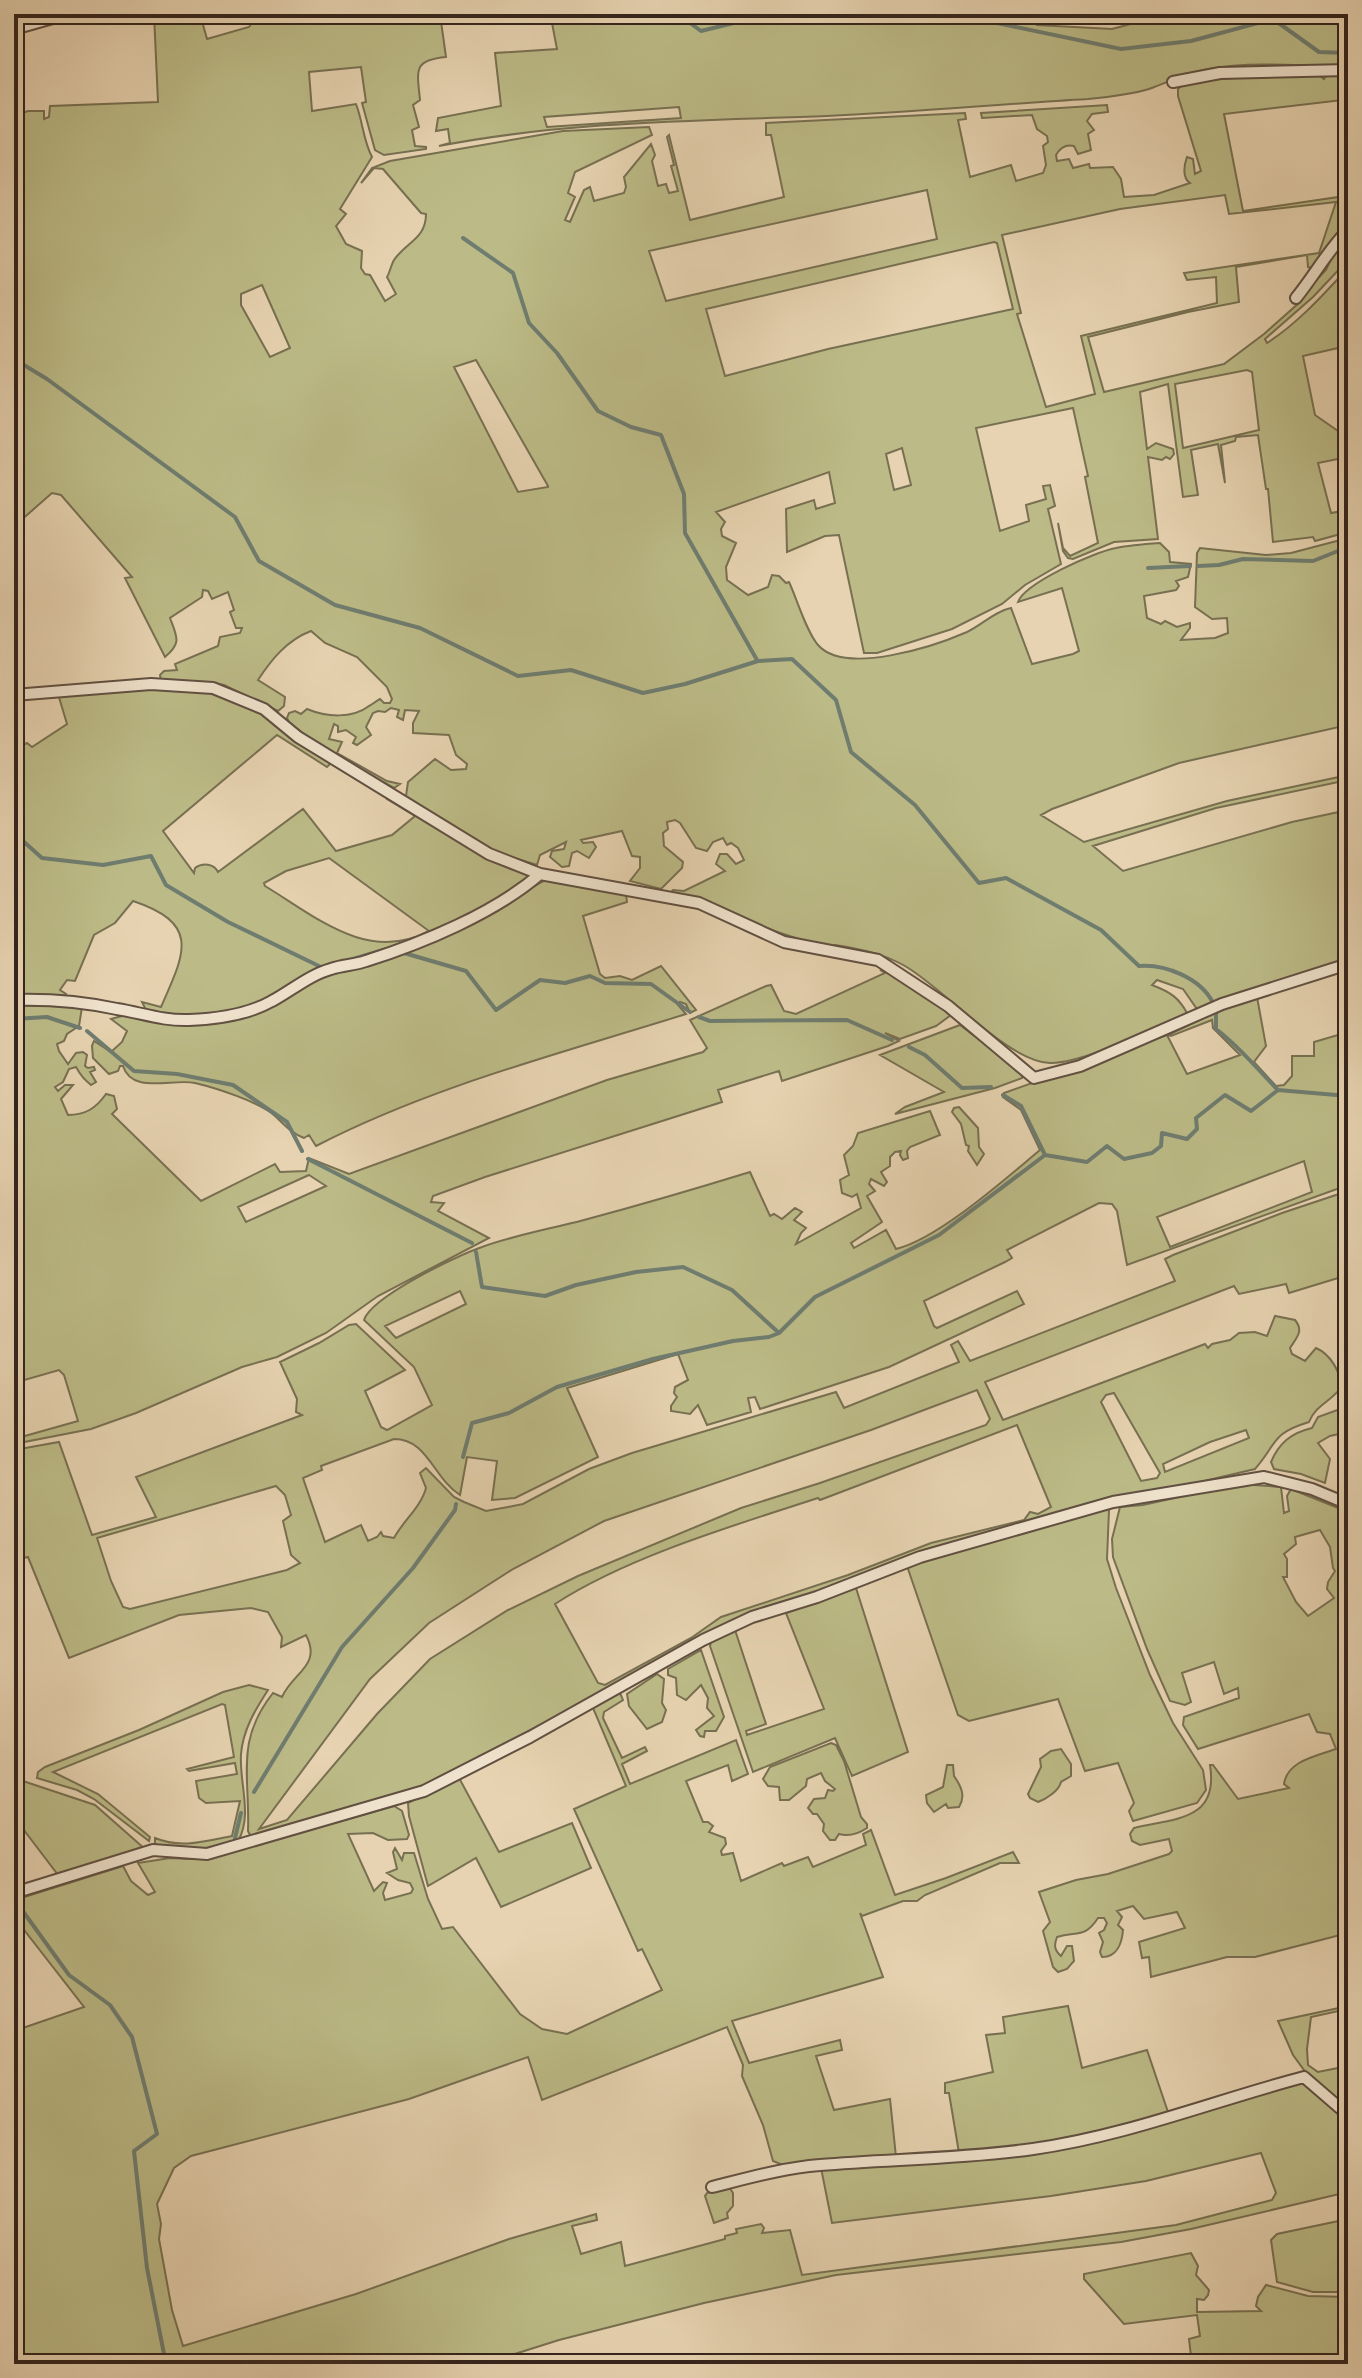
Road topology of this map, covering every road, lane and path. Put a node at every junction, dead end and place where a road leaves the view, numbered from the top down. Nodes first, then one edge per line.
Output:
1 (67, 14) edge
2 (14, 29) edge
3 (1348, 70) edge
4 (1173, 82) dead end
5 (1348, 230) edge
6 (1296, 298) dead end
7 (14, 695) edge
8 (540, 874) junction
9 (1348, 964) edge
10 (14, 1000) edge
11 (1348, 1504) edge
12 (14, 1893) edge
13 (1348, 2115) edge
14 (712, 2187) dead end

1 - 2 street
3 - 4 street
5 - 6 street
7 - 8 street
8 - 9 street
8 - 10 street
11 - 12 street
13 - 14 street

